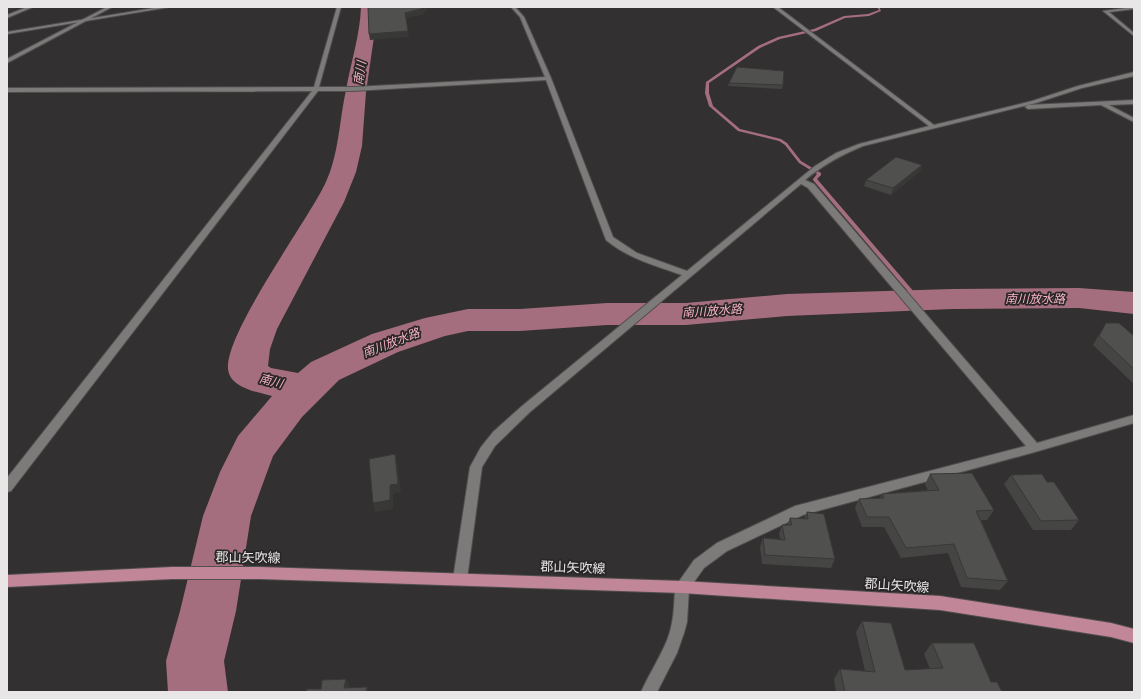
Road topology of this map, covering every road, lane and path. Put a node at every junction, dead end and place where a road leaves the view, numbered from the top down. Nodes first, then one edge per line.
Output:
1 (30, 7) edge
2 (100, 7) edge
3 (110, 7) edge
4 (168, 7) edge
5 (339, 7) edge
6 (513, 7) edge
7 (775, 7) edge
8 (1134, 8) edge
9 (8, 16) edge
10 (84, 20) junction
11 (69, 23) junction
12 (7, 33) edge
13 (1134, 35) edge
14 (7, 55) edge
15 (7, 61) edge
16 (1134, 74) edge
17 (548, 78) junction
18 (316, 89) junction
19 (7, 90) edge
20 (1134, 102) edge
21 (1103, 104) junction
22 (1011, 106) junction
23 (1134, 120) edge
24 (932, 126) junction
25 (801, 181) junction
26 (687, 274) junction
27 (1134, 419) edge
28 (1035, 448) junction
29 (7, 488) edge
30 (460, 579) junction
31 (7, 581) edge
32 (682, 587) junction
33 (1134, 636) edge
34 (649, 692) edge

1 - 9 street
2 - 11 street
3 - 10 street
4 - 10 street
5 - 18 street
6 - 17 street
7 - 24 street
8 - 13 street
10 - 11 street
10 - 15 street
11 - 12 street
11 - 14 street
16 - 22 street
17 - 18 street
17 - 26 street
18 - 19 street
18 - 29 street
20 - 21 street
21 - 22 street
21 - 23 street
22 - 24 street
24 - 25 street
25 - 26 street
25 - 28 street
26 - 30 street
27 - 28 street
28 - 32 street
30 - 31 main road, 郡山矢吹線
30 - 32 main road, 郡山矢吹線
32 - 33 main road, 郡山矢吹線
32 - 34 street

